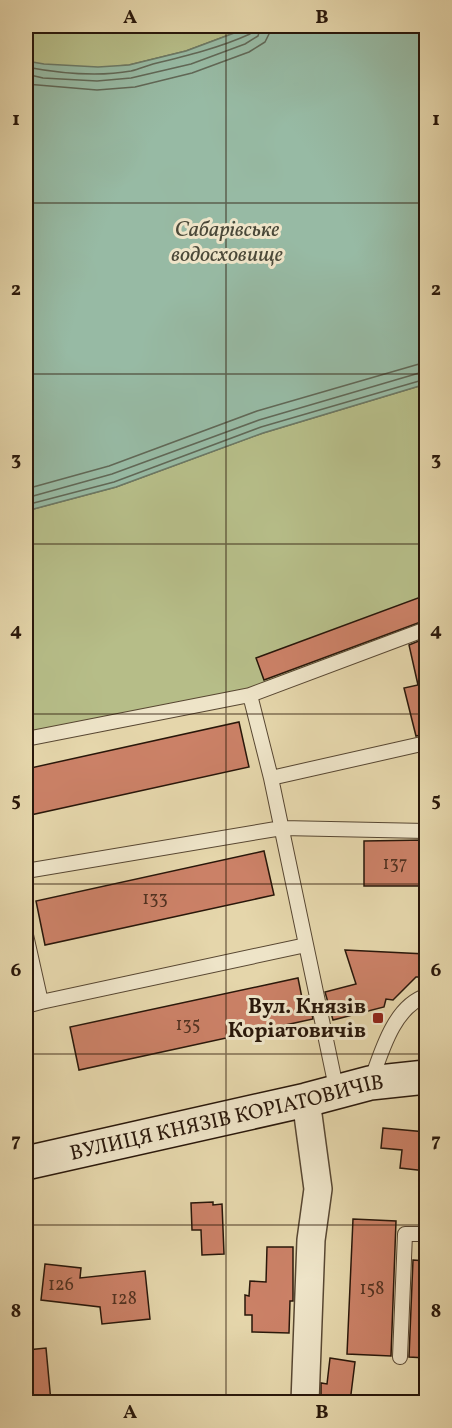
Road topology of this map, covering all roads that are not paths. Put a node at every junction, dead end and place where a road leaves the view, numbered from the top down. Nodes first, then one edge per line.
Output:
1 (426, 629) edge
2 (250, 695) junction
3 (26, 739) edge
4 (426, 743) edge
5 (271, 778) junction
6 (282, 828) junction
7 (426, 831) edge
8 (26, 871) edge
9 (26, 935) edge
10 (306, 945) junction
11 (426, 996) edge
12 (40, 1002) junction
13 (26, 1006) edge
14 (426, 1077) edge
15 (370, 1083) junction
16 (321, 1096) junction
17 (26, 1162) edge
18 (426, 1234) edge
19 (400, 1357) dead end
20 (305, 1402) edge

1 - 2 lane
2 - 3 lane
2 - 5 lane
4 - 5 lane
5 - 6 lane
6 - 7 lane
6 - 8 lane
6 - 10 lane
9 - 12 lane
10 - 12 lane
10 - 16 lane
11 - 15 lane
12 - 13 lane
14 - 15 main road, ВУЛИЦЯ КНЯЗІВ КОРІАТОВИЧІВ
15 - 16 main road, ВУЛИЦЯ КНЯЗІВ КОРІАТОВИЧІВ
16 - 17 main road, ВУЛИЦЯ КНЯЗІВ КОРІАТОВИЧІВ
16 - 20 street
18 - 19 lane

